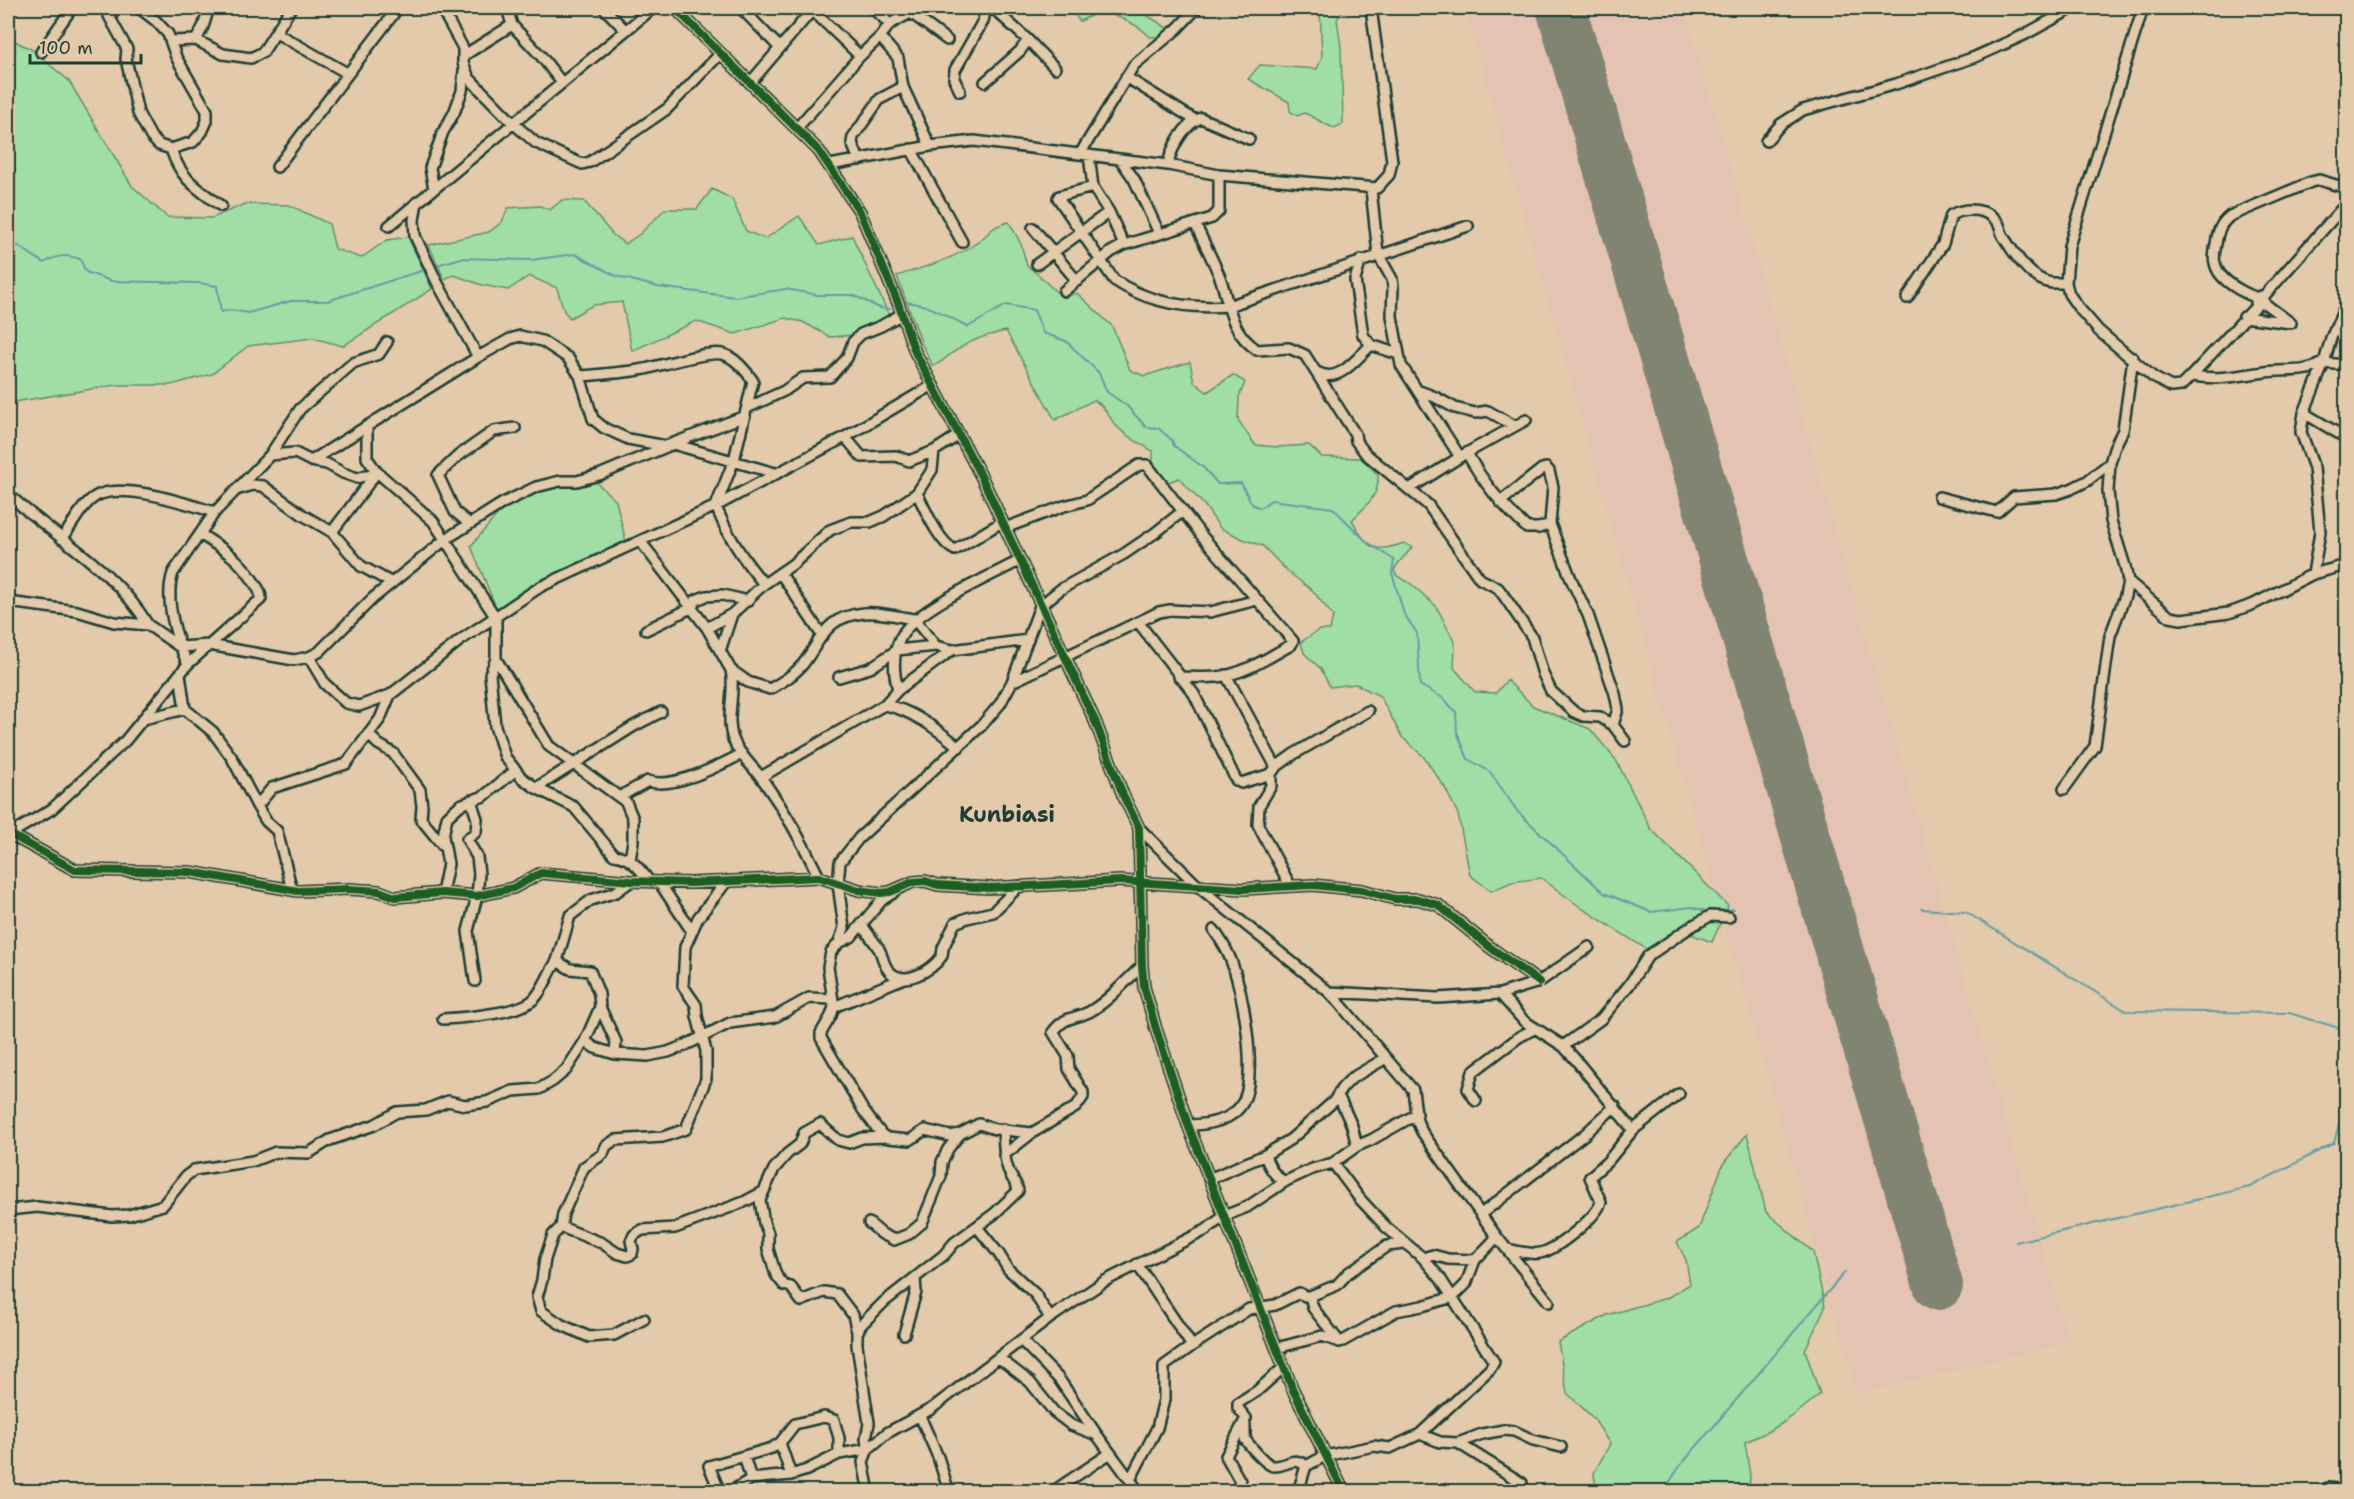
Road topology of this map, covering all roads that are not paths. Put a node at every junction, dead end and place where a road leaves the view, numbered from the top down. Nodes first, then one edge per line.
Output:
1 (72, 8) edge
2 (102, 8) edge
3 (116, 8) edge
4 (139, 8) edge
5 (209, 8) edge
6 (291, 8) edge
7 (398, 8) edge
8 (441, 8) edge
9 (507, 8) edge
10 (604, 8) edge
11 (653, 8) edge
12 (741, 8) edge
13 (872, 8) edge
14 (986, 8) edge
15 (993, 8) edge
16 (1197, 8) edge
17 (1371, 8) edge
18 (2073, 8) edge
19 (2143, 8) edge
20 (813, 9) edge
21 (682, 10) edge
22 (907, 10) edge
23 (109, 16) junction
24 (890, 24) junction
25 (512, 25) junction
26 (625, 30) junction
27 (276, 33) junction
28 (880, 37) junction
29 (196, 40) junction
30 (947, 40) dead end
31 (1028, 40) junction
32 (172, 41) junction
33 (780, 48) junction
34 (41, 52) dead end
35 (720, 54) junction
36 (463, 56) junction
37 (860, 56) junction
38 (1055, 68) dead end
39 (464, 69) junction
40 (347, 73) junction
41 (1126, 77) junction
42 (562, 82) junction
43 (985, 82) dead end
44 (750, 83) junction
45 (903, 87) junction
46 (960, 91) dead end
47 (1195, 120) junction
48 (513, 123) junction
49 (797, 128) junction
50 (1249, 140) dead end
51 (1766, 141) dead end
52 (930, 146) junction
53 (171, 149) junction
54 (911, 149) junction
55 (1084, 154) junction
56 (859, 159) junction
57 (1120, 159) junction
58 (830, 165) junction
59 (1168, 165) junction
60 (277, 167) dead end
61 (1219, 175) junction
62 (1093, 187) junction
63 (2346, 188) edge
64 (434, 189) junction
65 (1371, 189) junction
66 (417, 202) junction
67 (2346, 204) edge
68 (221, 206) dead end
69 (1109, 212) junction
70 (1195, 223) junction
71 (389, 226) dead end
72 (1468, 226) dead end
73 (1033, 228) dead end
74 (1081, 233) junction
75 (1158, 233) junction
76 (962, 242) dead end
77 (1124, 245) junction
78 (1054, 253) junction
79 (1378, 255) junction
80 (1361, 260) junction
81 (1102, 261) junction
82 (1038, 264) dead end
83 (1077, 281) junction
84 (2066, 283) junction
85 (1064, 291) dead end
86 (1907, 298) dead end
87 (2260, 301) junction
88 (2346, 305) edge
89 (1228, 306) junction
90 (902, 314) junction
91 (2244, 317) junction
92 (387, 342) dead end
93 (1371, 345) junction
94 (1398, 354) junction
95 (478, 357) junction
96 (2133, 358) junction
97 (2324, 363) junction
98 (2346, 365) edge
99 (1315, 371) junction
100 (580, 376) junction
101 (2191, 376) junction
102 (933, 385) junction
103 (1417, 390) junction
104 (746, 412) junction
105 (2304, 413) junction
106 (1526, 420) dead end
107 (1513, 425) junction
108 (367, 426) junction
109 (515, 428) dead end
110 (959, 435) junction
111 (845, 437) junction
112 (2346, 438) edge
113 (666, 446) junction
114 (934, 451) junction
115 (270, 455) junction
116 (1464, 455) junction
117 (734, 460) junction
118 (311, 461) junction
119 (2110, 463) junction
120 (377, 472) junction
121 (775, 472) junction
122 (1408, 489) junction
123 (234, 491) junction
124 (916, 493) junction
125 (8, 494) edge
126 (1939, 497) dead end
127 (1500, 502) junction
128 (716, 506) junction
129 (1183, 511) junction
130 (215, 512) junction
131 (471, 524) junction
132 (1550, 524) junction
133 (1003, 525) junction
134 (332, 532) junction
135 (200, 534) junction
136 (62, 539) junction
137 (446, 539) junction
138 (641, 542) junction
139 (1019, 561) junction
140 (2346, 564) edge
141 (781, 574) junction
142 (2313, 574) junction
143 (2128, 581) junction
144 (392, 583) junction
145 (764, 584) junction
146 (1257, 600) junction
147 (748, 601) junction
148 (8, 602) edge
149 (1040, 606) junction
150 (691, 608) junction
151 (732, 614) junction
152 (496, 618) junction
153 (914, 619) junction
154 (1138, 622) junction
155 (148, 625) junction
156 (707, 628) junction
157 (646, 630) dead end
158 (820, 634) junction
159 (1028, 640) junction
160 (209, 645) junction
161 (936, 646) junction
162 (180, 647) junction
163 (897, 650) junction
164 (952, 650) junction
165 (720, 651) junction
166 (309, 657) junction
167 (1064, 657) junction
168 (496, 659) junction
169 (188, 664) junction
170 (731, 670) junction
171 (180, 674) junction
172 (1226, 675) junction
173 (839, 677) dead end
174 (1179, 677) junction
175 (1012, 682) junction
176 (898, 690) junction
177 (390, 695) junction
178 (884, 705) junction
179 (185, 709) junction
180 (1368, 711) dead end
181 (661, 712) dead end
182 (143, 719) junction
183 (1613, 725) junction
184 (368, 734) junction
185 (1625, 741) dead end
186 (959, 747) junction
187 (742, 754) junction
188 (574, 766) junction
189 (516, 770) junction
190 (1274, 770) junction
191 (761, 777) junction
192 (536, 788) junction
193 (2064, 789) dead end
194 (620, 798) junction
195 (471, 800) junction
196 (257, 806) junction
197 (1139, 828) junction
198 (9, 834) edge
199 (444, 848) junction
200 (630, 860) junction
201 (819, 877) junction
202 (631, 881) junction
203 (649, 881) junction
204 (728, 881) junction
205 (659, 882) junction
206 (1142, 882) junction
207 (838, 884) junction
208 (1290, 885) junction
209 (1019, 886) junction
210 (1200, 888) junction
211 (292, 890) junction
212 (898, 890) junction
213 (442, 893) junction
214 (477, 896) junction
215 (1729, 917) dead end
216 (844, 928) junction
217 (860, 928) junction
218 (691, 930) junction
219 (1214, 930) dead end
220 (840, 943) junction
221 (1589, 946) dead end
222 (557, 961) junction
223 (1142, 966) junction
224 (906, 978) junction
225 (475, 981) dead end
226 (1539, 982) junction
227 (1329, 992) junction
228 (1500, 994) junction
229 (833, 1003) junction
230 (600, 1007) junction
231 (443, 1019) dead end
232 (1534, 1029) junction
233 (704, 1038) junction
234 (585, 1041) junction
235 (1563, 1046) junction
236 (615, 1054) junction
237 (1386, 1058) junction
238 (1679, 1094) dead end
239 (1338, 1095) junction
240 (1476, 1101) dead end
241 (1615, 1106) junction
242 (1416, 1114) junction
243 (1188, 1125) junction
244 (1003, 1129) junction
245 (1633, 1130) junction
246 (1032, 1133) junction
247 (960, 1134) junction
248 (885, 1137) junction
249 (1357, 1146) junction
250 (1004, 1155) junction
251 (1265, 1155) junction
252 (1333, 1163) junction
253 (1209, 1179) junction
254 (1285, 1182) junction
255 (765, 1191) junction
256 (8, 1209) edge
257 (1481, 1214) junction
258 (1224, 1216) junction
259 (869, 1223) dead end
260 (561, 1227) junction
261 (976, 1227) junction
262 (1497, 1237) junction
263 (1404, 1244) junction
264 (1507, 1249) junction
265 (1422, 1258) junction
266 (1475, 1260) junction
267 (1137, 1264) junction
268 (915, 1278) junction
269 (1310, 1296) junction
270 (1453, 1297) junction
271 (1550, 1302) dead end
272 (1261, 1309) junction
273 (1050, 1318) junction
274 (644, 1319) dead end
275 (857, 1333) junction
276 (903, 1334) dead end
277 (1021, 1340) junction
278 (1339, 1342) junction
279 (1192, 1346) junction
280 (1277, 1348) junction
281 (999, 1358) junction
282 (1284, 1367) junction
283 (920, 1416) junction
284 (1245, 1421) junction
285 (1420, 1434) junction
286 (1096, 1435) junction
287 (780, 1443) junction
288 (1458, 1443) junction
289 (1561, 1447) dead end
290 (868, 1449) junction
291 (839, 1454) junction
292 (1109, 1454) junction
293 (744, 1456) junction
294 (1325, 1456) junction
295 (1306, 1466) junction
296 (791, 1475) junction
297 (751, 1479) junction
298 (1130, 1480) junction
299 (1522, 1483) dead end
300 (867, 1489) edge
301 (2346, 1490) edge
302 (720, 1491) edge
303 (730, 1491) edge
304 (950, 1491) edge
305 (1052, 1491) edge
306 (1140, 1491) edge
307 (1237, 1491) edge
308 (1298, 1491) edge
309 (1344, 1491) edge
310 (2319, 1491) edge

1 - 34 street
2 - 23 street
3 - 23 street
4 - 32 street
5 - 29 street
6 - 27 street
7 - 40 street
8 - 36 street
9 - 25 street
10 - 26 street
11 - 26 street
12 - 33 street
13 - 24 street
14 - 46 street
15 - 31 street
16 - 41 street
17 - 65 street
18 - 51 street
19 - 84 street
20 - 33 street
20 - 37 street
21 - 35 street
22 - 24 street
22 - 30 street
23 - 53 street
24 - 28 street
25 - 36 street
25 - 42 street
26 - 42 street
27 - 29 street
27 - 40 street
28 - 37 street
28 - 45 street
29 - 32 street
31 - 38 street
31 - 43 street
32 - 53 street
33 - 44 street
35 - 44 street
35 - 48 street
36 - 39 street
37 - 49 street
39 - 48 street
39 - 64 street
40 - 60 street
41 - 47 street
41 - 55 street
42 - 48 street
44 - 49 street
45 - 52 street
45 - 56 street
47 - 50 street
47 - 59 street
48 - 64 street
49 - 58 street
52 - 54 street
52 - 55 street
53 - 68 street
54 - 56 street
54 - 76 street
55 - 57 street
55 - 62 street
56 - 58 street
57 - 59 street
57 - 75 street
58 - 90 street
59 - 61 street
61 - 65 street
61 - 70 street
62 - 69 street
62 - 74 street
63 - 87 street
64 - 66 street
65 - 79 street
66 - 71 street
66 - 95 street
67 - 87 street
69 - 74 street
69 - 77 street
70 - 75 street
70 - 89 street
72 - 79 street
73 - 78 street
74 - 78 street
74 - 81 street
75 - 77 street
77 - 81 street
78 - 82 street
78 - 83 street
79 - 80 street
79 - 94 street
80 - 89 street
80 - 93 street
81 - 83 street
81 - 89 street
83 - 85 street
84 - 86 street
84 - 96 street
87 - 91 street
87 - 91 street
88 - 97 street
89 - 99 street
90 - 102 street
90 - 104 street
91 - 101 street
92 - 115 street
93 - 94 street
93 - 99 street
94 - 103 street
95 - 100 street
95 - 108 street
96 - 101 street
96 - 119 street
97 - 98 street
97 - 101 street
97 - 105 street
99 - 122 street
100 - 104 street
100 - 113 street
102 - 110 street
102 - 111 street
103 - 107 street
103 - 116 street
104 - 113 street
104 - 117 street
105 - 112 street
105 - 142 street
106 - 107 street
107 - 116 street
108 - 118 street
108 - 120 street
109 - 131 street
110 - 114 street
110 - 133 street
111 - 114 street
111 - 121 street
113 - 117 street
113 - 131 street
114 - 124 street
115 - 118 street
115 - 123 street
116 - 122 street
116 - 127 street
117 - 121 street
117 - 128 street
118 - 120 street
119 - 126 street
119 - 143 street
120 - 134 street
120 - 137 street
121 - 128 street
122 - 183 street
123 - 130 street
123 - 134 street
124 - 133 street
124 - 141 street
125 - 136 street
127 - 132 street
127 - 132 street
128 - 138 street
128 - 145 street
129 - 133 street
129 - 146 street
129 - 149 street
130 - 135 street
130 - 136 street
131 - 137 street
132 - 183 street
133 - 139 street
134 - 144 street
135 - 160 street
135 - 162 street
136 - 155 street
137 - 144 street
137 - 152 street
138 - 150 street
138 - 152 street
139 - 149 street
139 - 153 street
140 - 142 street
141 - 145 street
141 - 158 street
142 - 143 street
143 - 193 street
144 - 166 street
145 - 147 street
146 - 154 street
146 - 172 street
147 - 150 street
147 - 151 street
148 - 155 street
149 - 159 street
149 - 167 street
150 - 156 street
150 - 157 street
151 - 156 street
151 - 165 street
152 - 168 street
152 - 177 street
153 - 158 street
153 - 161 street
153 - 163 street
154 - 167 street
154 - 174 street
155 - 162 street
156 - 165 street
158 - 170 street
159 - 164 street
159 - 175 street
160 - 162 street
160 - 166 street
160 - 169 street
161 - 163 street
161 - 164 street
162 - 169 street
163 - 173 street
163 - 176 street
164 - 176 street
165 - 170 street
166 - 177 street
167 - 175 street
167 - 197 street
168 - 188 street
168 - 189 street
169 - 171 street
170 - 187 street
171 - 179 street
171 - 182 street
172 - 174 street
172 - 190 street
174 - 190 street
175 - 186 street
176 - 178 street
177 - 184 street
178 - 186 street
178 - 191 street
179 - 182 street
179 - 196 street
180 - 190 street
181 - 188 street
182 - 198 street
183 - 185 street
184 - 196 street
184 - 199 street
186 - 207 street
187 - 191 street
187 - 194 street
188 - 192 street
188 - 194 street
189 - 192 street
189 - 195 street
190 - 208 street
191 - 201 street
192 - 200 street
194 - 200 street
195 - 199 street
195 - 214 street
196 - 211 street
197 - 206 street
197 - 210 street
198 - 211 street
199 - 213 street
200 - 203 street
201 - 204 street
201 - 207 street
202 - 203 street
202 - 214 street
202 - 222 street
203 - 205 street
204 - 205 street
204 - 218 street
205 - 218 street
206 - 209 street
206 - 210 street
206 - 223 street
207 - 212 street
207 - 216 street
208 - 210 street
208 - 226 street
209 - 212 street
209 - 224 street
210 - 227 street
211 - 213 street
212 - 217 street
213 - 214 street
214 - 225 street
215 - 235 street
216 - 217 street
216 - 220 street
217 - 220 street
217 - 224 street
218 - 233 street
219 - 243 street
220 - 229 street
221 - 226 street
222 - 230 street
222 - 231 street
223 - 243 street
223 - 246 street
224 - 229 street
226 - 228 street
227 - 228 street
227 - 237 street
228 - 232 street
229 - 233 street
229 - 248 street
230 - 234 street
230 - 236 street
232 - 235 street
232 - 240 street
233 - 236 street
233 - 260 street
234 - 236 street
234 - 256 street
235 - 241 street
237 - 239 street
237 - 242 street
238 - 245 street
239 - 249 street
239 - 251 street
241 - 245 street
241 - 257 street
242 - 249 street
242 - 257 street
243 - 253 street
244 - 246 street
244 - 247 street
244 - 250 street
245 - 264 street
246 - 250 street
247 - 248 street
247 - 259 street
248 - 255 street
249 - 252 street
250 - 261 street
251 - 253 street
251 - 254 street
252 - 254 street
252 - 263 street
253 - 258 street
254 - 258 street
255 - 260 street
255 - 275 street
257 - 262 street
258 - 267 street
258 - 272 street
260 - 274 street
261 - 268 street
261 - 273 street
262 - 264 street
262 - 266 street
263 - 265 street
263 - 269 street
264 - 271 street
265 - 266 street
265 - 270 street
266 - 270 street
267 - 273 street
267 - 279 street
268 - 275 street
268 - 276 street
269 - 272 street
269 - 278 street
270 - 278 street
270 - 285 street
272 - 279 street
272 - 280 street
273 - 277 street
275 - 290 street
277 - 281 street
277 - 286 street
278 - 280 street
279 - 298 street
280 - 282 street
281 - 283 street
281 - 286 street
282 - 284 street
282 - 294 street
283 - 290 street
283 - 304 street
284 - 295 street
284 - 307 street
285 - 288 street
285 - 294 street
286 - 292 street
287 - 291 street
287 - 293 street
287 - 296 street
288 - 289 street
288 - 299 street
290 - 291 street
290 - 300 street
291 - 296 street
292 - 298 street
292 - 305 street
293 - 297 street
293 - 302 street
294 - 295 street
294 - 309 street
295 - 308 street
296 - 297 street
297 - 303 street
298 - 306 street
301 - 310 street

